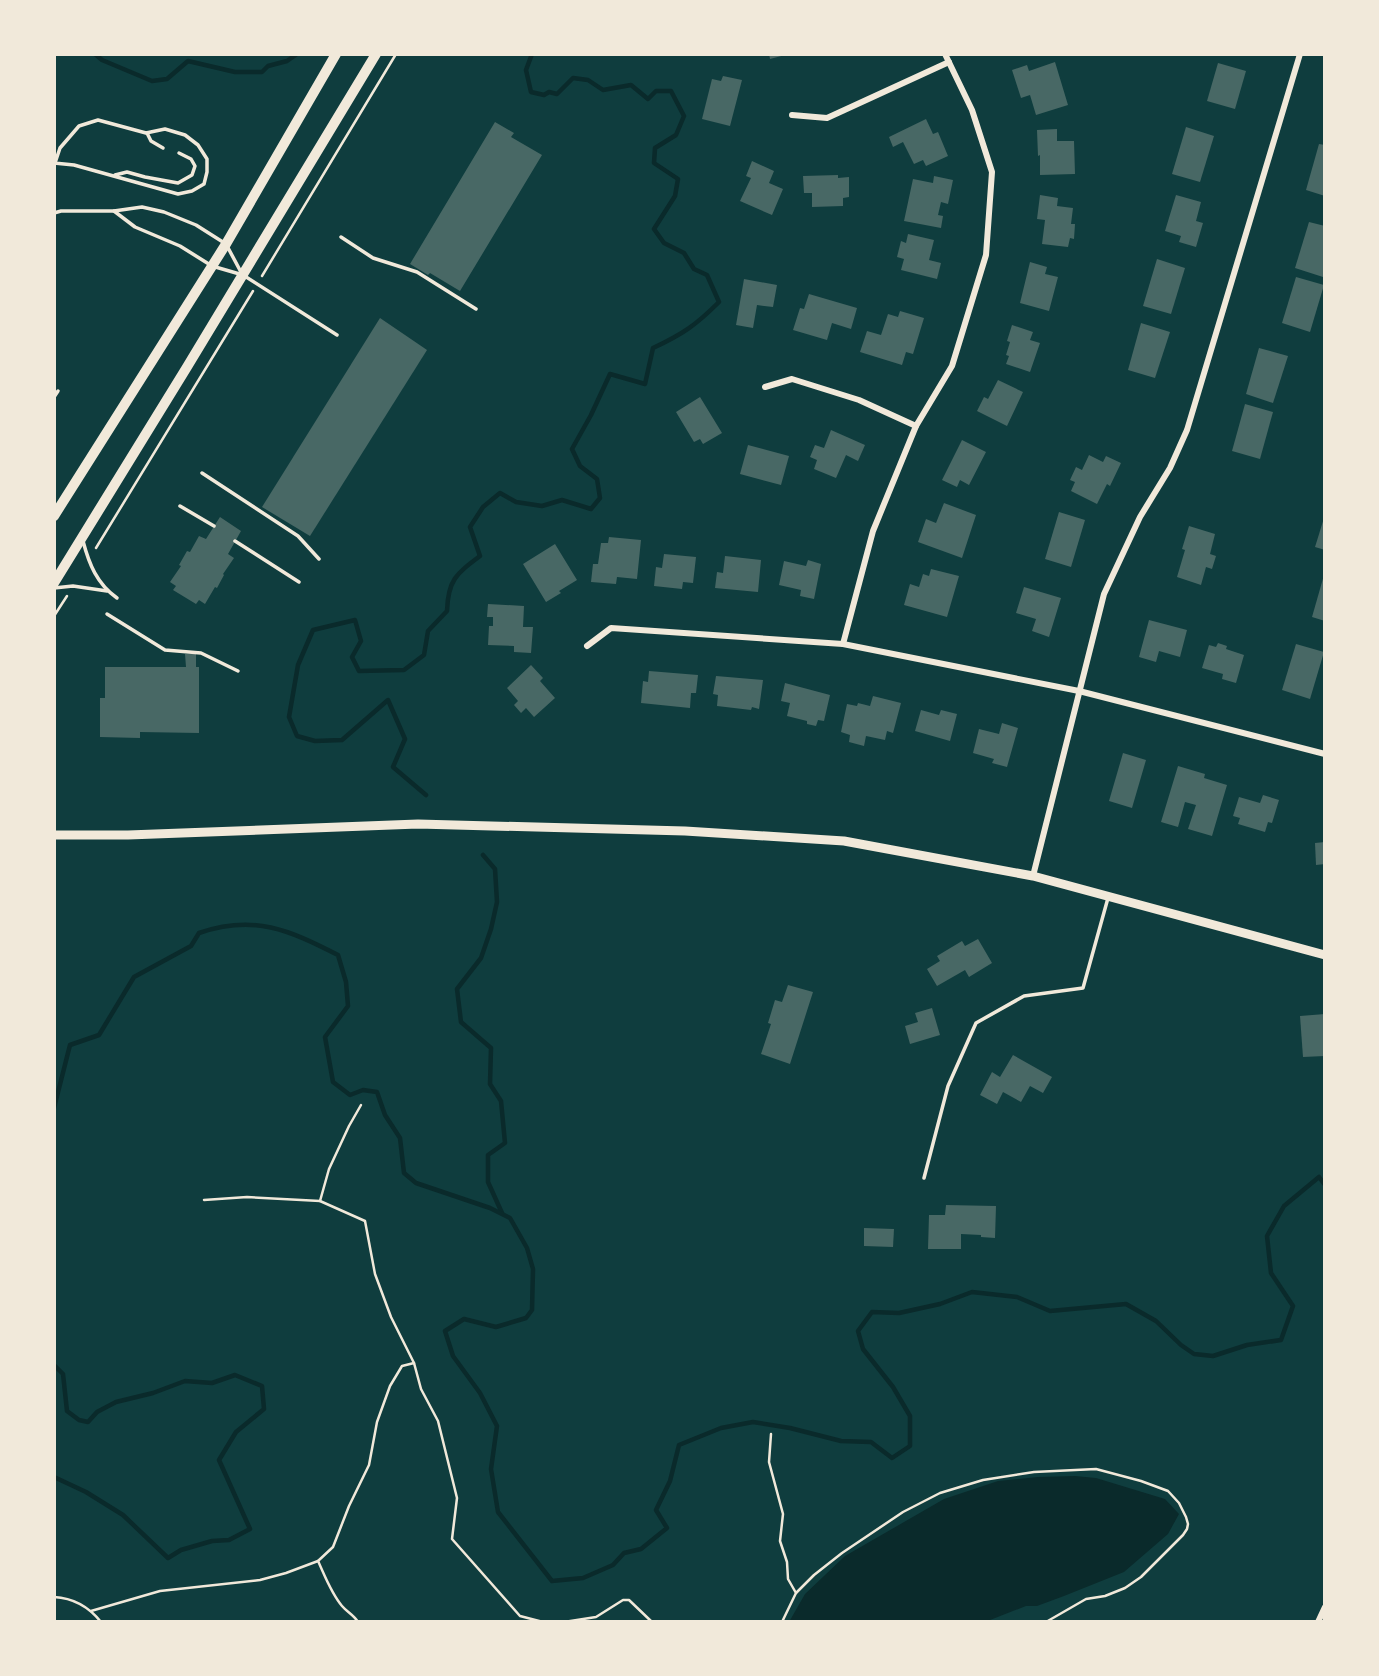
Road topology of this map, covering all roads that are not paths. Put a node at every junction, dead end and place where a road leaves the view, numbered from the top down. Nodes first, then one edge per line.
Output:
1 (336, 54) edge
2 (376, 54) edge
3 (945, 54) edge
4 (1300, 54) edge
5 (949, 62) junction
6 (792, 115) dead end
7 (146, 133) junction
8 (163, 148) dead end
9 (179, 153) dead end
10 (55, 163) edge
11 (113, 176) junction
12 (114, 211) junction
13 (54, 213) edge
14 (341, 237) dead end
15 (226, 244) junction
16 (212, 266) junction
17 (243, 275) junction
18 (477, 309) dead end
19 (337, 335) dead end
20 (765, 387) dead end
21 (58, 391) dead end
22 (54, 397) edge
23 (916, 426) junction
24 (202, 473) dead end
25 (180, 506) dead end
26 (54, 516) edge
27 (214, 526) dead end
28 (82, 539) junction
29 (235, 541) dead end
30 (319, 559) dead end
31 (299, 582) dead end
32 (54, 586) edge
33 (107, 591) junction
34 (117, 598) dead end
35 (107, 614) dead end
36 (843, 644) junction
37 (587, 646) dead end
38 (238, 671) dead end
39 (1079, 691) junction
40 (1325, 754) edge
41 (54, 835) edge
42 (1033, 876) junction
43 (1109, 896) junction
44 (1325, 955) edge
45 (924, 1178) dead end
46 (1325, 1606) edge
47 (1318, 1622) edge

1 - 15 main road
2 - 17 main road
3 - 5 street
4 - 39 street
5 - 6 street
5 - 23 street
7 - 8 lane
7 - 10 lane
7 - 11 lane
9 - 11 lane
10 - 11 lane
12 - 13 lane
12 - 15 lane
12 - 16 lane
14 - 18 lane
15 - 16 main road
15 - 17 lane
16 - 17 lane
16 - 26 main road
17 - 19 lane
17 - 28 main road
20 - 23 street
21 - 22 lane
23 - 36 street
24 - 30 lane
25 - 27 lane
28 - 32 main road
28 - 33 lane
29 - 31 lane
32 - 33 lane
33 - 34 lane
35 - 38 lane
36 - 37 street
36 - 39 street
39 - 40 street
39 - 42 street
41 - 42 main road
42 - 43 main road
43 - 44 main road
43 - 45 lane
46 - 47 street

